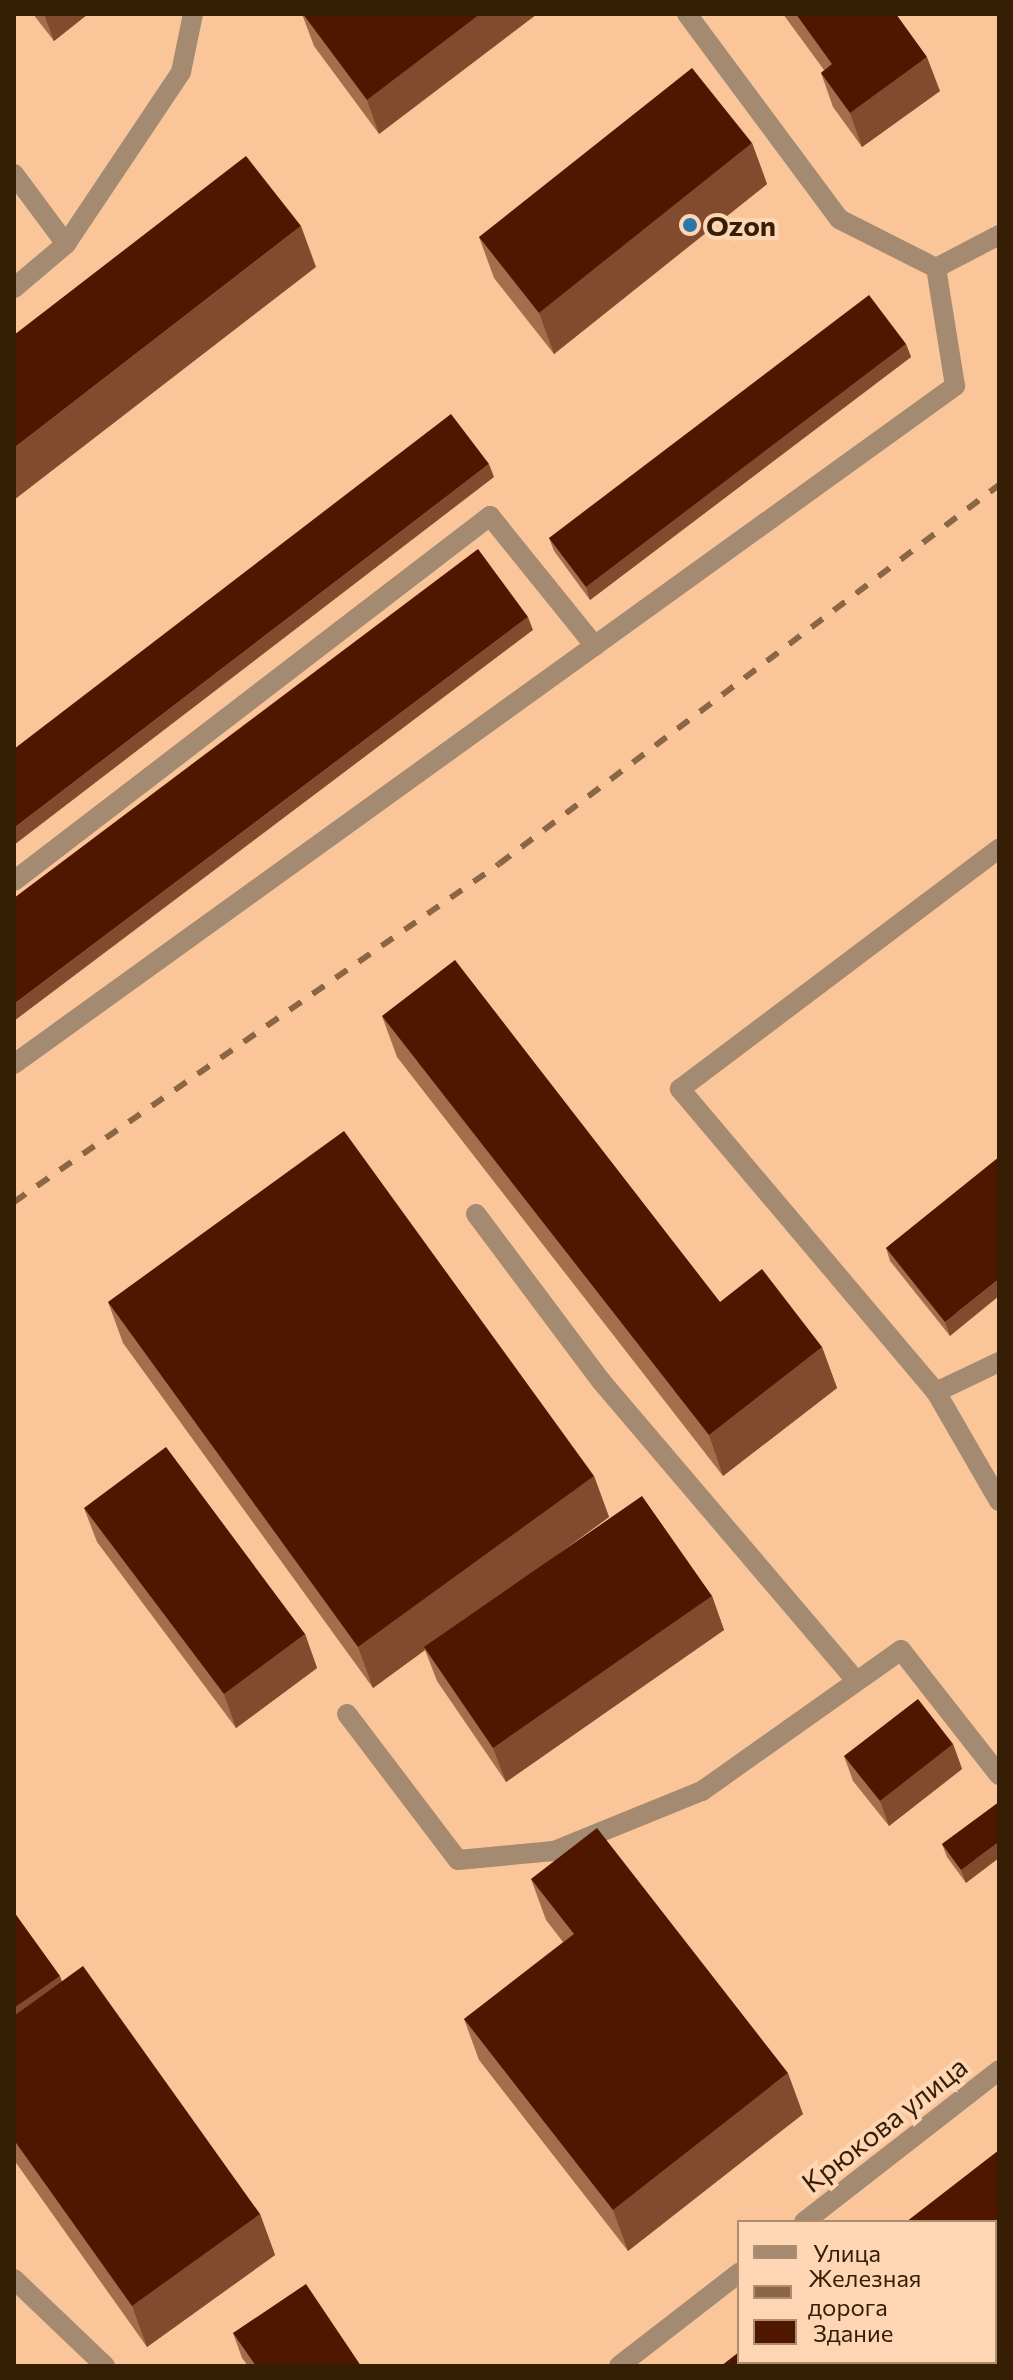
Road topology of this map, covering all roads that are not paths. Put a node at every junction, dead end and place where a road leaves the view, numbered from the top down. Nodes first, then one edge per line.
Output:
1 (193, 14) edge
2 (687, 14) edge
3 (14, 174) edge
4 (999, 235) edge
5 (66, 244) junction
6 (936, 268) junction
7 (14, 288) edge
8 (595, 646) junction
9 (999, 849) edge
10 (14, 881) edge
11 (14, 1064) edge
12 (476, 1214) dead end
13 (999, 1362) edge
14 (936, 1392) junction
15 (999, 1501) edge
16 (855, 1679) junction
17 (347, 1714) dead end
18 (999, 1775) edge
19 (999, 2070) edge
20 (807, 2220) edge
21 (737, 2275) edge
22 (14, 2279) edge
23 (105, 2366) edge
24 (619, 2366) edge

1 - 5 street
2 - 6 street
3 - 5 street
4 - 6 street
5 - 7 street
6 - 8 street
8 - 10 street
8 - 11 street
9 - 14 street
12 - 16 street
13 - 14 street
14 - 15 street
16 - 17 street
16 - 18 street
19 - 20 street, Крюкова улица
21 - 24 street
22 - 23 street

